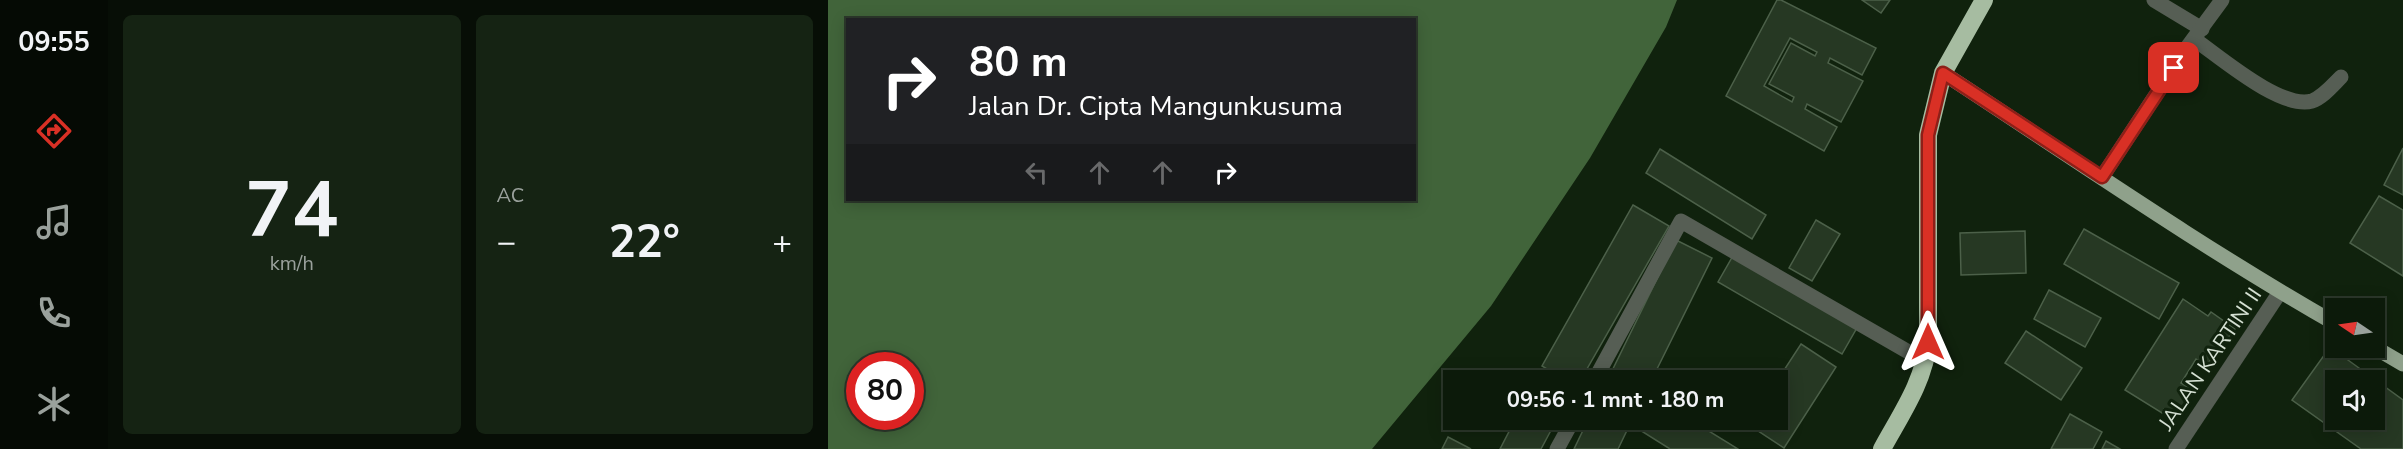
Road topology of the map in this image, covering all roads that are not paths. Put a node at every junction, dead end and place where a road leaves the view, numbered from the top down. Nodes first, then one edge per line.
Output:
1 (1984, 0) edge
2 (2154, 0) edge
3 (2222, 0) edge
4 (2198, 34) junction
5 (1943, 73) junction
6 (2341, 78) dead end
7 (2102, 177) junction
8 (2280, 292) junction
9 (2325, 318) edge
10 (2385, 353) edge
11 (1926, 362) junction
12 (2403, 363) edge
13 (1600, 370) edge
14 (1567, 430) edge
15 (1557, 449) edge
16 (1882, 449) edge
17 (2176, 449) edge

1 - 5 highway
2 - 4 street
3 - 4 street
4 - 6 street
4 - 7 street
5 - 7 main road
5 - 11 highway
7 - 8 main road
8 - 9 main road
8 - 17 street, JALAN KARTINI II
10 - 12 main road
11 - 13 street
11 - 16 highway
14 - 15 street

